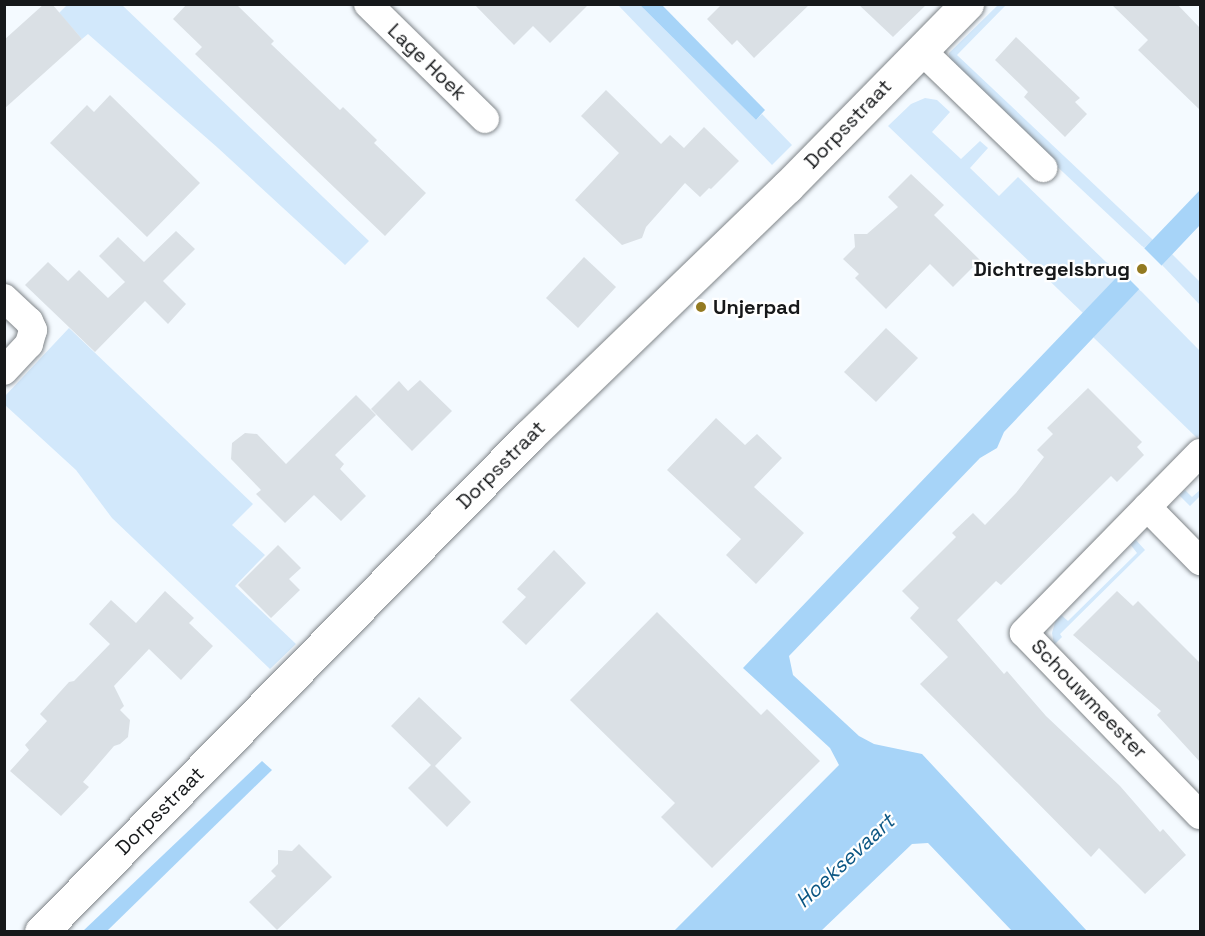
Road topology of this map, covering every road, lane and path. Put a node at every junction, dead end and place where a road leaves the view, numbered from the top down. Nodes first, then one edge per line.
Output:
1 (368, 4) edge
2 (967, 4) edge
3 (921, 50) junction
4 (485, 119) dead end
5 (1043, 168) dead end
6 (4, 298) edge
7 (4, 371) edge
8 (1200, 453) edge
9 (1147, 507) junction
10 (1200, 561) edge
11 (1200, 815) edge
12 (41, 932) edge

1 - 4 street, Lage Hoek
2 - 3 street, Dorpsstraat
3 - 5 street
3 - 12 street, Dorpsstraat
6 - 7 street
8 - 9 street, Schouwmeester
9 - 10 street
9 - 11 street, Schouwmeester

